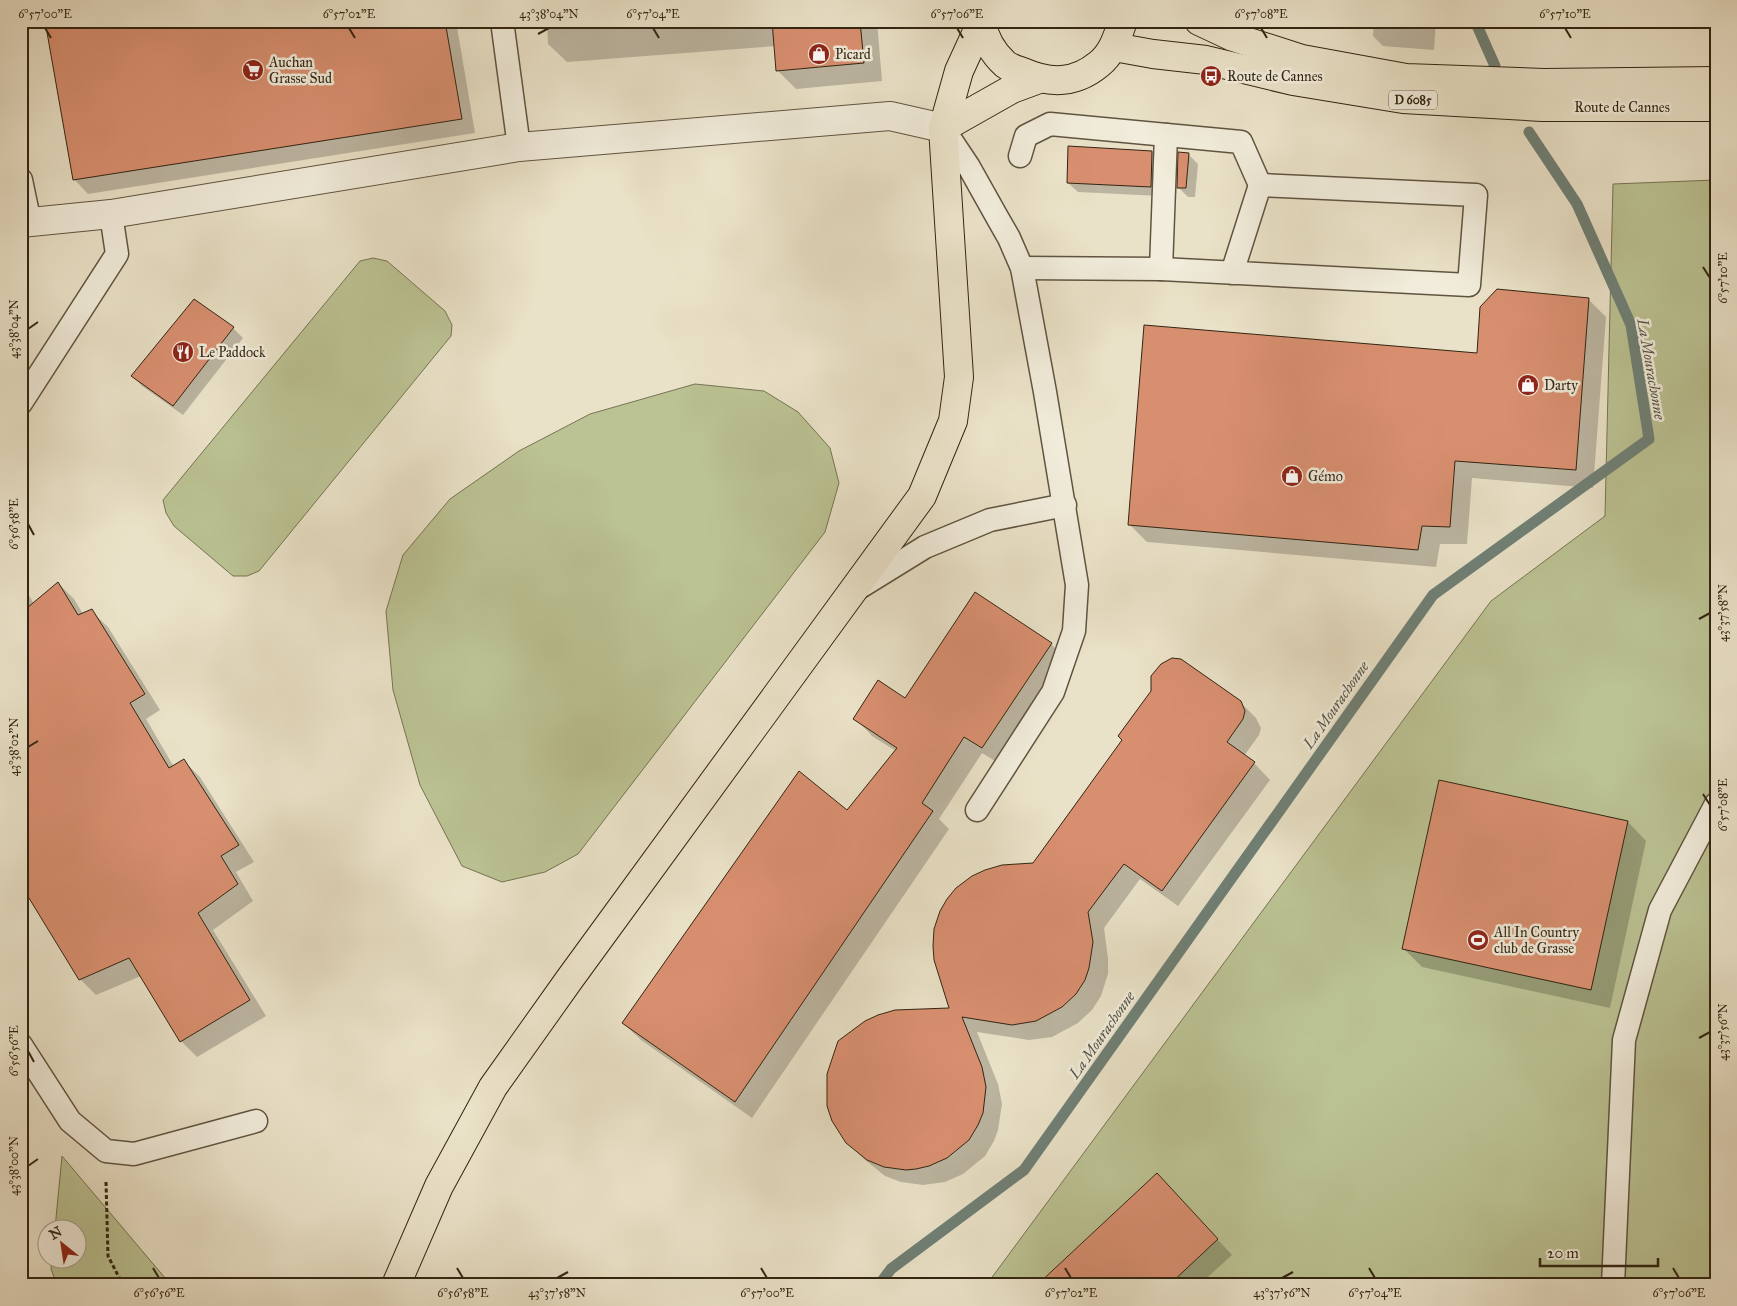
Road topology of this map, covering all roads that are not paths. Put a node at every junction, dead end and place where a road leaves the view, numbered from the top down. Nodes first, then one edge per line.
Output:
1 (502, 21) edge
2 (1123, 21) edge
3 (1199, 21) edge
4 (980, 22) edge
5 (1114, 47) junction
6 (1039, 79) junction
7 (1716, 82) edge
8 (1716, 108) edge
9 (943, 128) junction
10 (1166, 135) junction
11 (520, 147) junction
12 (1020, 156) dead end
13 (21, 180) edge
14 (1260, 185) junction
15 (112, 214) junction
16 (26, 223) edge
17 (1022, 268) junction
18 (1161, 269) junction
19 (1232, 273) junction
20 (21, 403) edge
21 (1065, 505) junction
22 (853, 592) junction
23 (1716, 804) edge
24 (977, 810) dead end
25 (21, 1044) edge
26 (256, 1121) dead end
27 (396, 1285) edge
28 (1613, 1285) edge

1 - 11 lane
2 - 5 main road
3 - 7 main road, Route de Cannes / D 6085
4 - 6 main road
4 - 9 main road
5 - 6 main road
5 - 8 main road, Route de Cannes / D 6085
6 - 9 main road
9 - 11 street
9 - 17 lane
9 - 22 main road
10 - 12 lane
10 - 14 lane
10 - 18 lane
11 - 15 street
13 - 16 lane
14 - 19 lane
14 - 19 lane
15 - 16 street
15 - 20 lane
17 - 18 lane
17 - 21 lane
18 - 19 lane
21 - 22 lane
21 - 24 lane
22 - 27 main road
23 - 28 lane
25 - 26 lane

